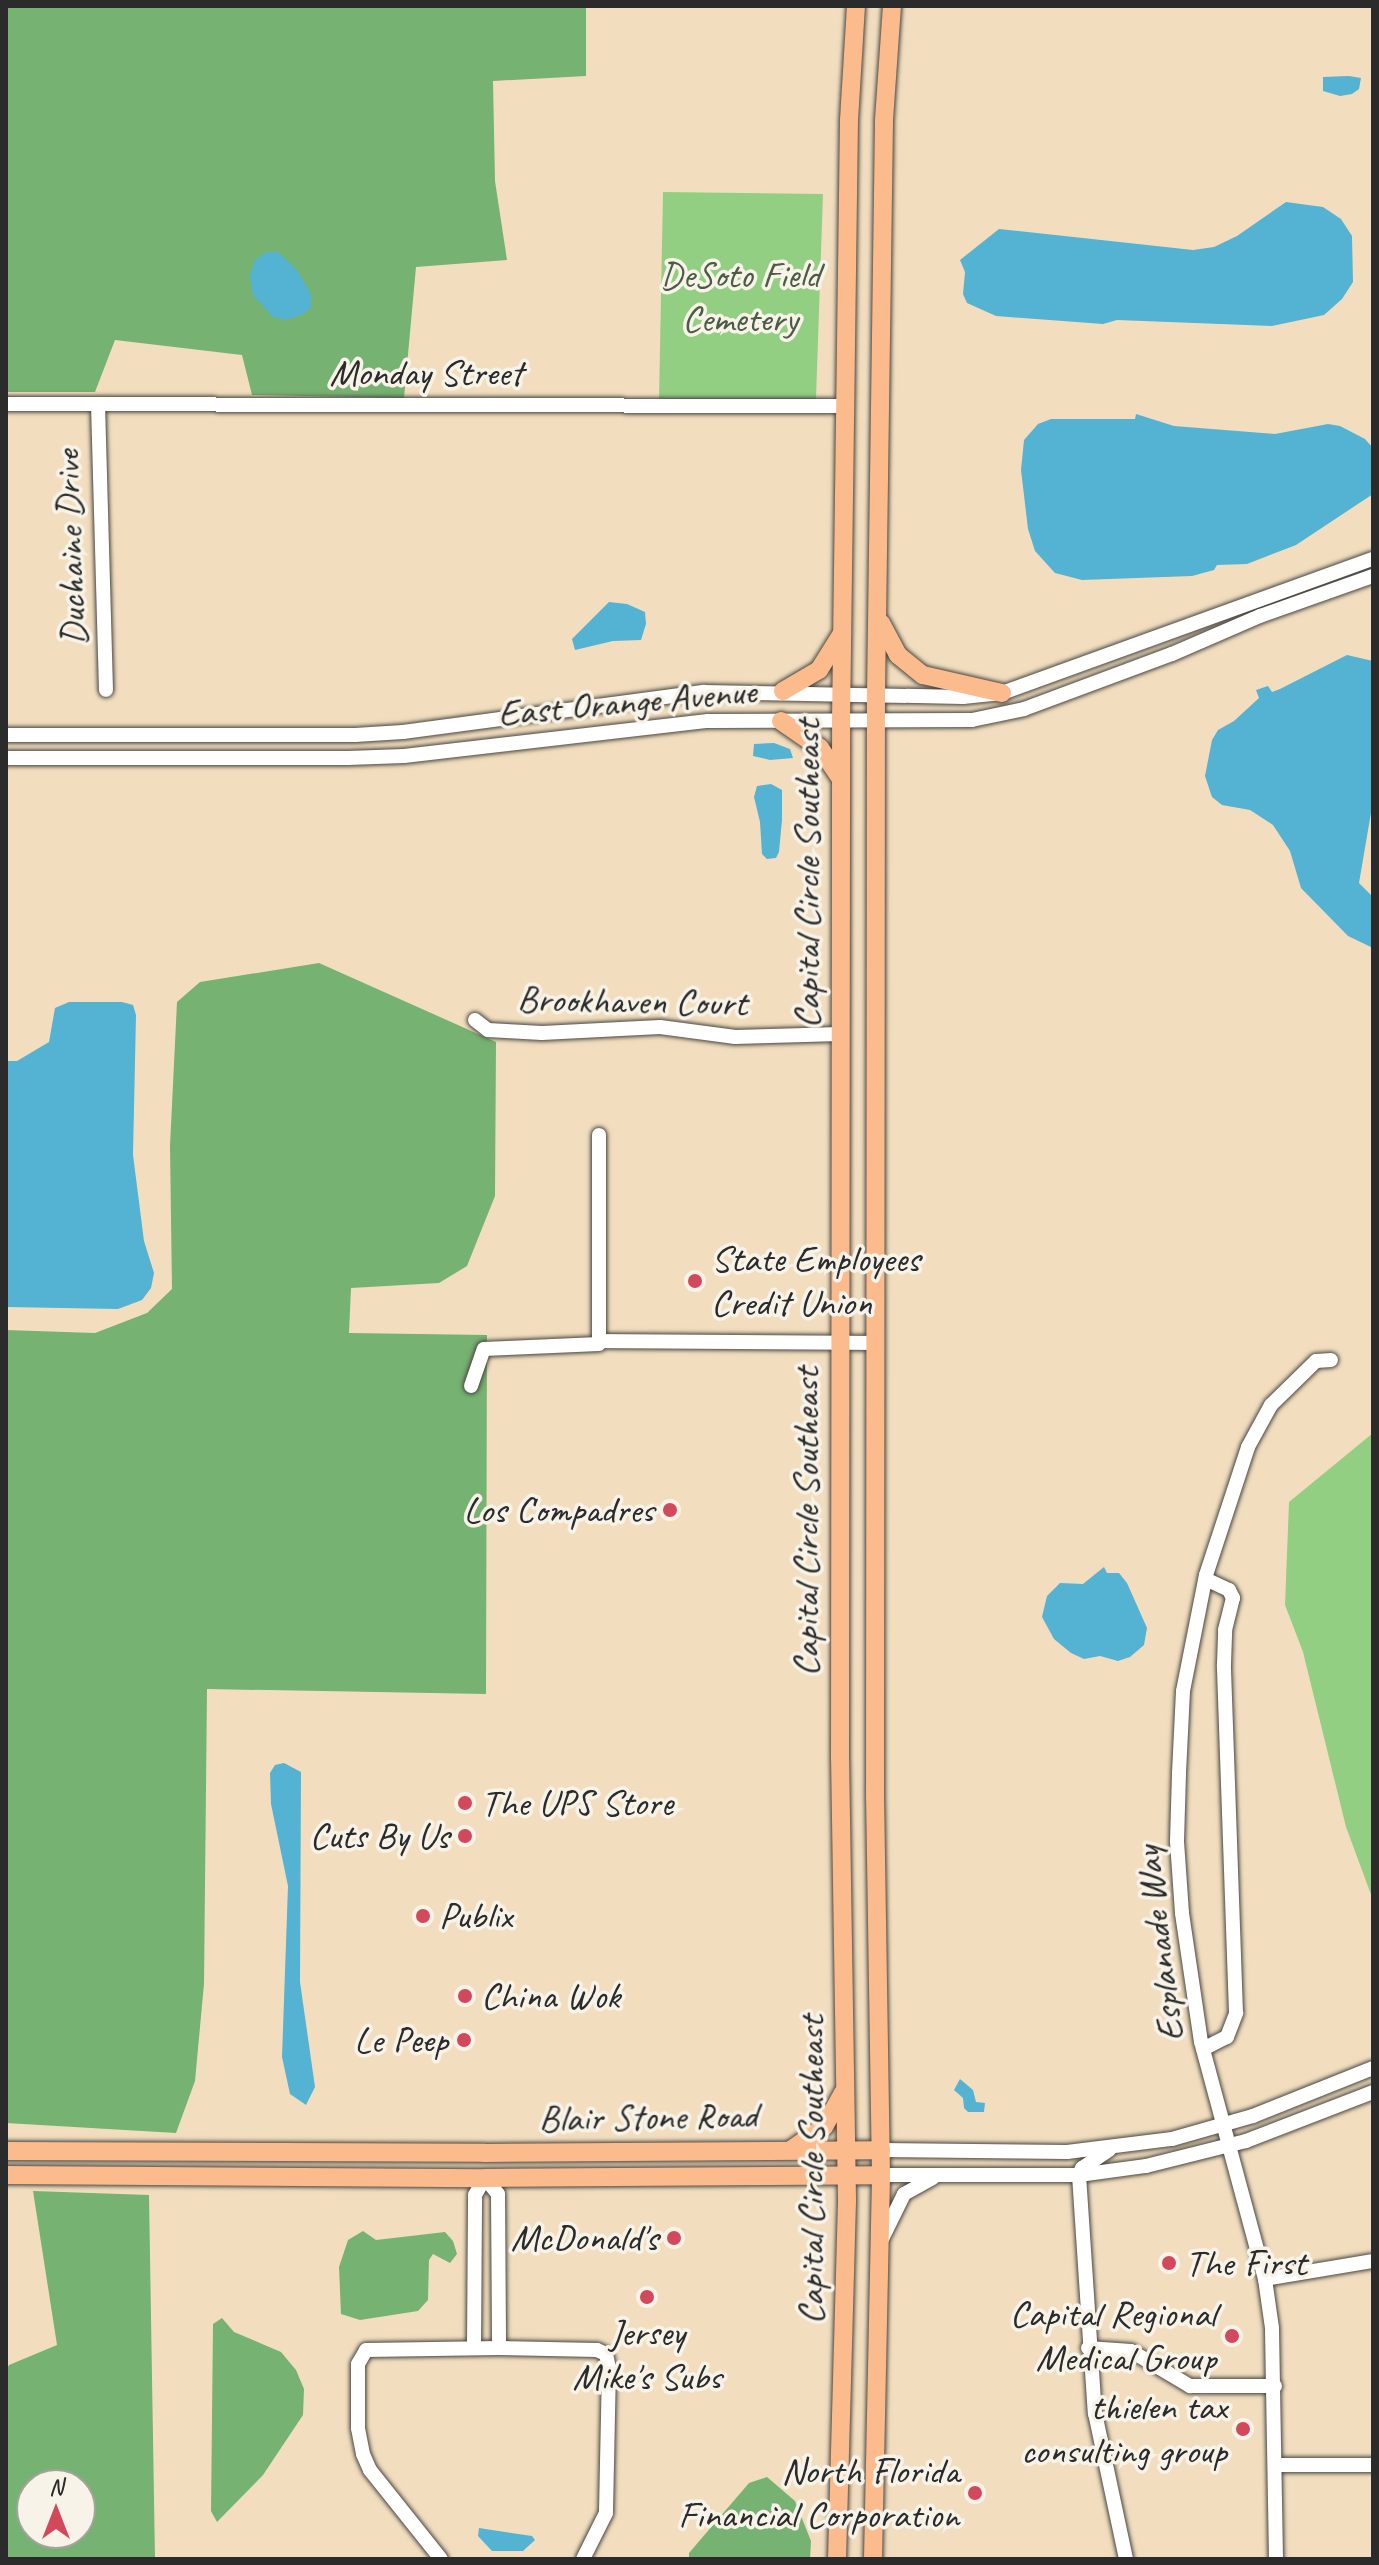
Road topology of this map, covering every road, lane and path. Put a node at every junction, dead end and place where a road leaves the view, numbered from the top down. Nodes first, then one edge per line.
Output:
1 (856, 6) edge
2 (882, 6) edge
3 (892, 6) edge
4 (888, 31) junction
5 (6, 404) edge
6 (98, 404) junction
7 (845, 406) junction
8 (1373, 559) edge
9 (1373, 576) edge
10 (878, 617) junction
11 (843, 631) junction
12 (106, 690) dead end
13 (783, 691) junction
14 (843, 692) junction
15 (1002, 693) junction
16 (876, 694) junction
17 (781, 721) junction
18 (841, 722) junction
19 (877, 722) junction
20 (6, 735) edge
21 (6, 758) edge
22 (841, 779) junction
23 (475, 1020) dead end
24 (840, 1034) junction
25 (599, 1135) dead end
26 (599, 1342) junction
27 (839, 1342) junction
28 (874, 1343) junction
29 (1331, 1360) dead end
30 (471, 1386) dead end
31 (1205, 1579) junction
32 (1203, 2049) junction
33 (1373, 2068) edge
34 (846, 2086) junction
35 (1373, 2092) edge
36 (1224, 2126) junction
37 (1229, 2147) junction
38 (847, 2148) junction
39 (1112, 2148) junction
40 (792, 2149) junction
41 (881, 2150) junction
42 (6, 2151) edge
43 (485, 2153) junction
44 (6, 2175) edge
45 (847, 2175) junction
46 (881, 2175) junction
47 (939, 2175) junction
48 (1079, 2175) junction
49 (485, 2178) junction
50 (879, 2246) junction
51 (1373, 2261) edge
52 (474, 2275) junction
53 (498, 2275) junction
54 (1265, 2279) junction
55 (474, 2348) junction
56 (499, 2348) junction
57 (1088, 2348) junction
58 (1275, 2386) junction
59 (1276, 2465) junction
60 (1373, 2465) edge
61 (441, 2559) edge
62 (583, 2559) edge
63 (837, 2559) edge
64 (873, 2559) edge
65 (1126, 2559) edge
66 (1276, 2559) edge

1 - 7 main road, Capital Circle Southeast
2 - 4 main road
3 - 4 main road, Capital Circle Southeast
4 - 10 main road, Capital Circle Southeast
5 - 6 street, Monday Street
6 - 7 street, Monday Street
6 - 12 street, Duchaine Drive
7 - 11 main road, Capital Circle Southeast
8 - 15 street, East Orange Avenue
9 - 19 street, East Orange Avenue
10 - 15 main road
10 - 16 main road, Capital Circle Southeast
11 - 13 main road
11 - 14 main road, Capital Circle Southeast
13 - 14 street, East Orange Avenue
13 - 20 street, East Orange Avenue
14 - 16 street, East Orange Avenue
14 - 18 main road, Capital Circle Southeast
15 - 16 street, East Orange Avenue
16 - 19 main road, Capital Circle Southeast
17 - 18 street, East Orange Avenue
17 - 21 street, East Orange Avenue
17 - 22 main road
18 - 19 street, East Orange Avenue
18 - 22 main road, Capital Circle Southeast
19 - 28 main road, Capital Circle Southeast
22 - 24 main road, Capital Circle Southeast
23 - 24 street, Brookhaven Court
24 - 27 main road, Capital Circle Southeast
25 - 26 street
26 - 27 street
26 - 30 street
27 - 28 street
27 - 34 main road, Capital Circle Southeast
28 - 41 main road, Capital Circle Southeast
29 - 31 street, Esplanade Way
31 - 32 street, Esplanade Way
31 - 32 street
32 - 36 street, Esplanade Way
33 - 36 street, Blair Stone Road
34 - 38 main road, Capital Circle Southeast
34 - 40 main road
35 - 37 street, Blair Stone Road
36 - 37 street, Esplanade Way
36 - 39 street, Blair Stone Road
37 - 48 street, Blair Stone Road
37 - 54 street, Esplanade Way
38 - 40 main road, Blair Stone Road
38 - 41 main road, Blair Stone Road
38 - 45 main road, Capital Circle Southeast
39 - 41 street, Blair Stone Road
39 - 48 street
40 - 43 main road, Blair Stone Road
41 - 46 main road, Capital Circle Southeast
42 - 43 main road, Blair Stone Road
43 - 49 main road
44 - 49 main road, Blair Stone Road
45 - 46 main road, Blair Stone Road
45 - 49 main road, Blair Stone Road
45 - 63 main road, Capital Circle Southeast
46 - 47 street, Blair Stone Road
46 - 50 main road, Capital Circle Southeast
47 - 48 street, Blair Stone Road
47 - 50 street
48 - 57 street
49 - 52 street
49 - 53 street
50 - 64 main road, Capital Circle Southeast
51 - 54 street
52 - 53 street
52 - 55 street
53 - 56 street
54 - 58 street, Esplanade Way
55 - 56 street
55 - 61 street
56 - 62 street
57 - 58 street
57 - 65 street
58 - 59 street, Esplanade Way
59 - 60 street
59 - 66 street, Esplanade Way

